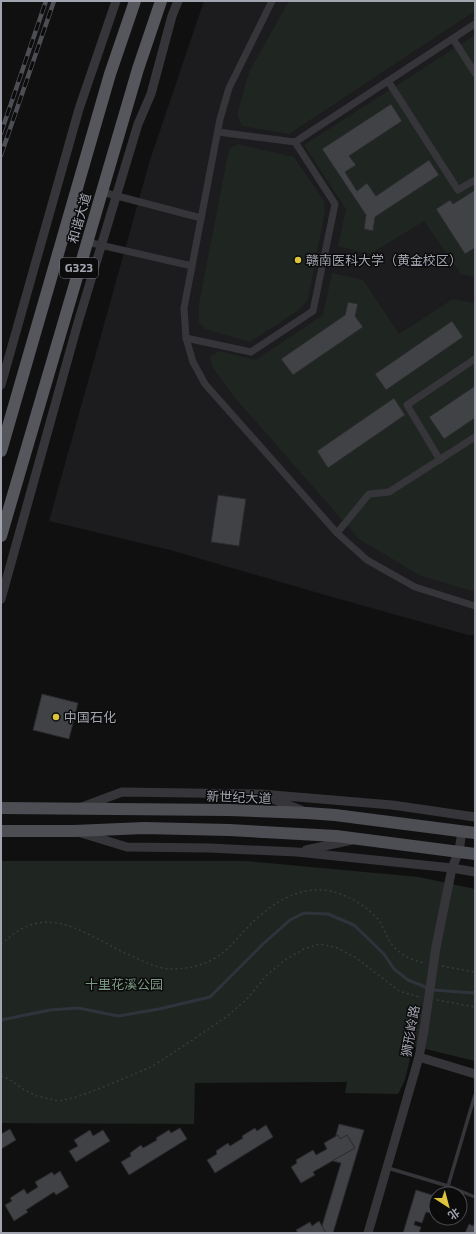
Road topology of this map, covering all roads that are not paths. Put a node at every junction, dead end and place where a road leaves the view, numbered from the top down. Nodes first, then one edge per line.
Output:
1 (116, 1) edge
2 (135, 1) edge
3 (161, 1) edge
4 (178, 1) edge
5 (272, 1) edge
6 (475, 24) edge
7 (453, 39) junction
8 (475, 73) edge
9 (388, 81) junction
10 (218, 132) junction
11 (295, 142) junction
12 (475, 180) edge
13 (102, 192) junction
14 (117, 196) junction
15 (201, 218) junction
16 (87, 242) junction
17 (101, 246) junction
18 (192, 266) junction
19 (186, 338) junction
20 (475, 359) edge
21 (1, 384) edge
22 (475, 437) edge
23 (1, 451) edge
24 (440, 460) junction
25 (337, 533) junction
26 (1, 536) edge
27 (1, 599) edge
28 (475, 606) edge
29 (261, 794) junction
30 (1, 808) edge
31 (75, 809) junction
32 (307, 813) junction
33 (475, 817) edge
34 (1, 831) edge
35 (74, 831) junction
36 (462, 831) junction
37 (475, 833) edge
38 (357, 839) junction
39 (459, 851) junction
40 (297, 852) junction
41 (475, 854) edge
42 (452, 868) junction
43 (475, 872) edge
44 (419, 1056) junction
45 (475, 1074) edge
46 (475, 1095) edge
47 (387, 1168) junction
48 (448, 1186) joint
49 (368, 1233) edge

1 - 21 street
2 - 23 highway, 和谐大道 / G323
3 - 13 highway, 和谐大道 / G323
4 - 14 street
5 - 10 street
6 - 7 street
7 - 8 street
7 - 9 street
9 - 11 street
9 - 12 street
10 - 11 street
10 - 15 street
11 - 19 street
13 - 14 street
13 - 16 highway, 和谐大道 / G323
14 - 15 street
14 - 17 street
15 - 18 street
16 - 17 street
16 - 26 highway, 和谐大道 / G323
17 - 18 street
17 - 27 street
18 - 19 street
19 - 25 street
20 - 24 street
22 - 24 street
24 - 25 street
25 - 28 street
29 - 31 street
29 - 32 street
29 - 33 street
30 - 31 main road, 新世纪大道
31 - 32 main road, 新世纪大道
32 - 36 main road, 新世纪大道
34 - 35 main road
35 - 38 main road
35 - 40 street
36 - 37 main road, 新世纪大道
36 - 39 street, 狮形岭路
38 - 39 main road
38 - 40 street
39 - 41 main road
39 - 42 street, 狮形岭路
40 - 42 street
42 - 43 street
42 - 44 street, 狮形岭路, bridge
44 - 45 street
44 - 47 street, 狮形岭路
46 - 48 lane
47 - 48 lane
47 - 49 street, 狮形岭路

